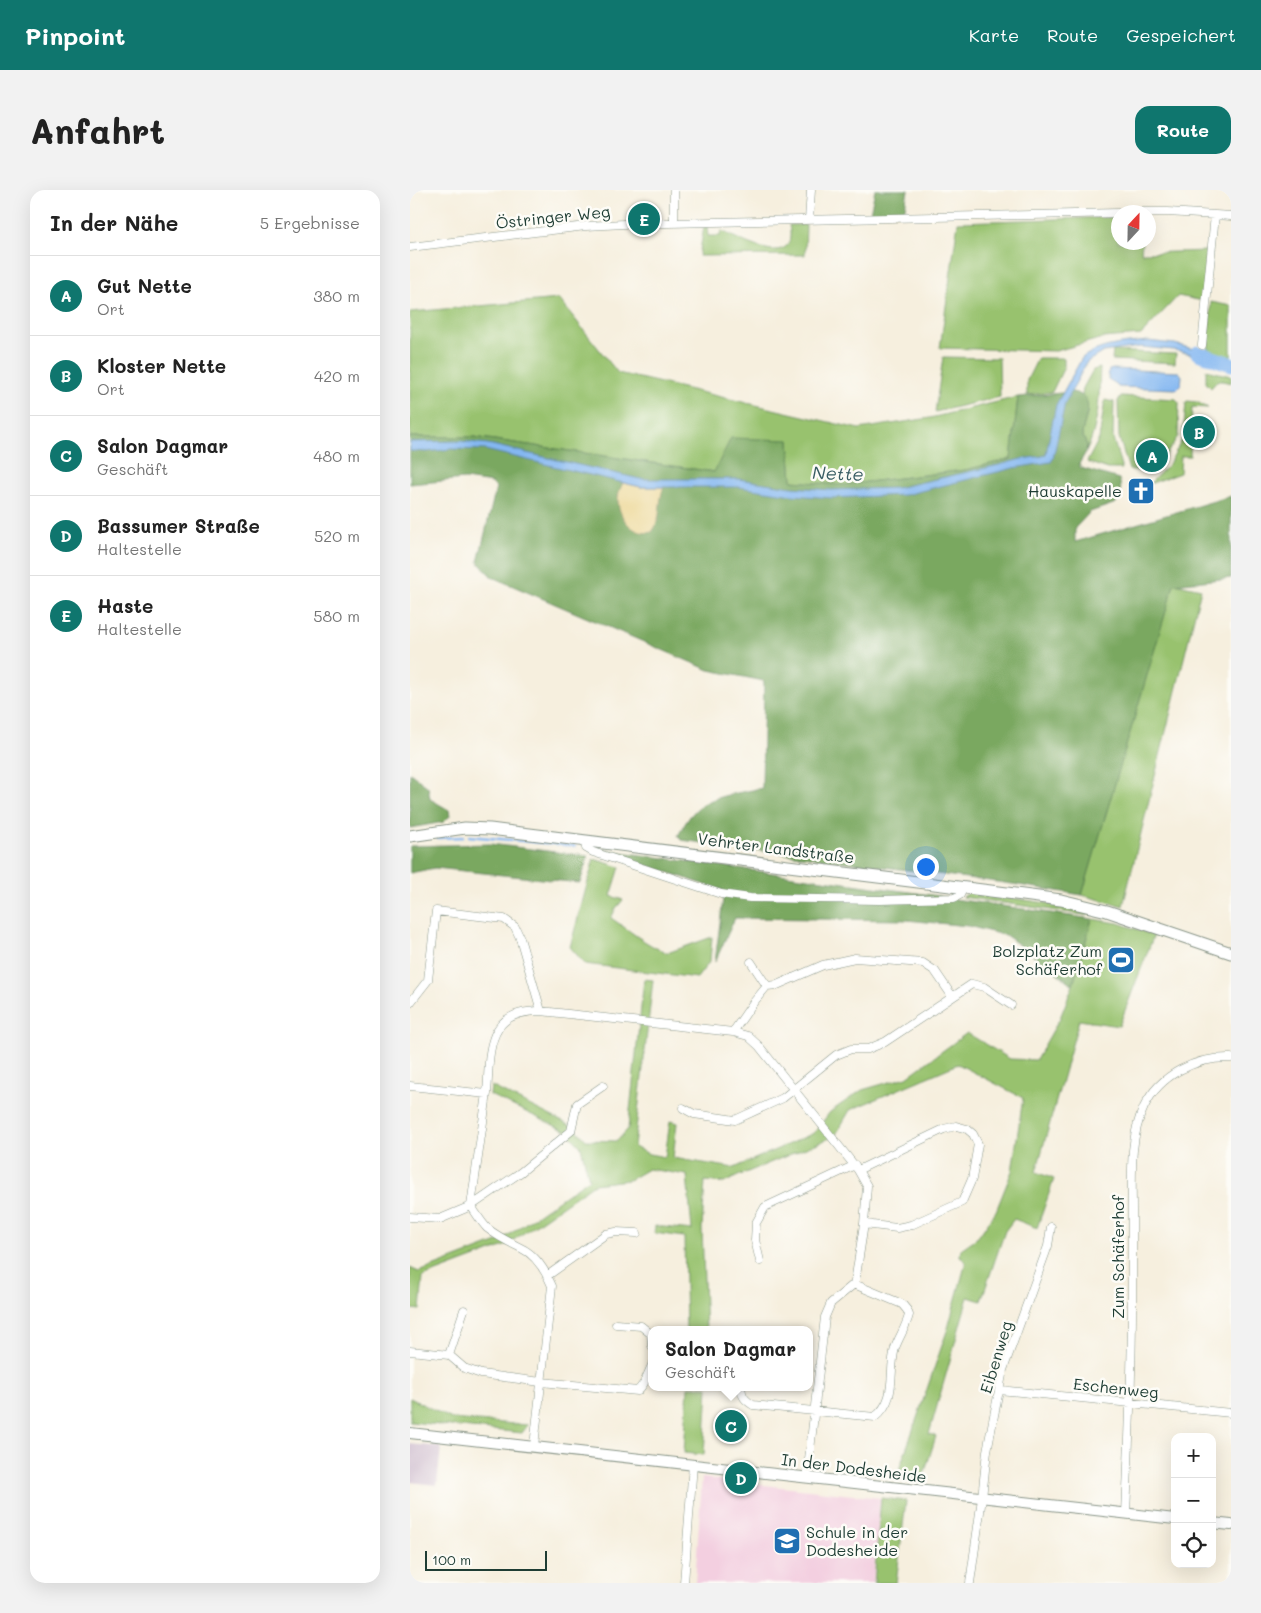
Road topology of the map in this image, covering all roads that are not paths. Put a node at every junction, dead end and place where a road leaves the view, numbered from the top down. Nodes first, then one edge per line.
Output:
1 (674, 190) edge
2 (811, 190) edge
3 (1156, 212) edge
4 (1111, 213) edge
5 (1215, 215) junction
6 (1231, 216) edge
7 (810, 220) junction
8 (674, 222) junction
9 (410, 247) edge
10 (1202, 345) dead end
11 (410, 836) edge
12 (584, 840) junction
13 (964, 887) junction
14 (1231, 954) edge
15 (751, 962) dead end
16 (767, 986) junction
17 (952, 996) junction
18 (410, 1003) edge
19 (1011, 1005) dead end
20 (541, 1011) junction
21 (733, 1032) junction
22 (1231, 1058) edge
23 (410, 1086) edge
24 (603, 1086) dead end
25 (793, 1090) junction
26 (487, 1094) junction
27 (683, 1108) dead end
28 (856, 1167) junction
29 (470, 1206) junction
30 (410, 1217) edge
31 (864, 1224) junction
32 (1051, 1227) dead end
33 (638, 1233) dead end
34 (760, 1261) dead end
35 (547, 1276) junction
36 (854, 1284) junction
37 (464, 1310) dead end
38 (616, 1324) dead end
39 (648, 1332) edge
40 (410, 1351) edge
41 (449, 1355) junction
42 (648, 1374) edge
43 (541, 1382) junction
44 (999, 1390) junction
45 (742, 1391) edge
46 (1132, 1403) junction
47 (815, 1412) junction
48 (1231, 1413) edge
49 (410, 1433) edge
50 (534, 1446) junction
51 (693, 1464) junction
52 (807, 1477) junction
53 (982, 1498) junction
54 (1126, 1514) junction
55 (1171, 1519) edge
56 (1216, 1523) edge
57 (1231, 1524) edge
58 (684, 1583) edge
59 (970, 1583) edge

1 - 8 street
2 - 7 street
3 - 5 street
4 - 7 street, Östringer Weg
5 - 6 street
5 - 10 street
7 - 8 street, Östringer Weg
8 - 9 street, Östringer Weg
11 - 12 main road, Vehrter Landstraße
12 - 13 main road, Vehrter Landstraße
12 - 13 street
13 - 14 main road, Vehrter Landstraße
15 - 16 street
16 - 17 street
16 - 21 street
17 - 19 street
17 - 25 street
18 - 20 street
20 - 21 street
20 - 26 street
21 - 25 street
22 - 46 street, Zum Schäferhof
23 - 26 street
24 - 29 street
25 - 27 street
25 - 28 street
26 - 29 street
28 - 31 street
28 - 31 street
28 - 34 street
29 - 30 street
29 - 35 street
31 - 36 street
32 - 44 street, Eibenweg
33 - 35 street
35 - 43 street
36 - 47 street
36 - 47 street
37 - 41 street
38 - 39 street
40 - 41 street
41 - 43 street
42 - 43 street
43 - 50 street
44 - 46 street, Eschenweg
44 - 53 street, Eibenweg
45 - 47 street
46 - 48 street, Eschenweg
46 - 54 street, Zum Schäferhof
47 - 52 street
49 - 50 street, In der Dodesheide
50 - 51 street, In der Dodesheide
51 - 52 street, In der Dodesheide
51 - 58 street
52 - 53 street, In der Dodesheide
53 - 54 street, In der Dodesheide
53 - 59 street, Eibenweg
54 - 55 street, In der Dodesheide
56 - 57 street

